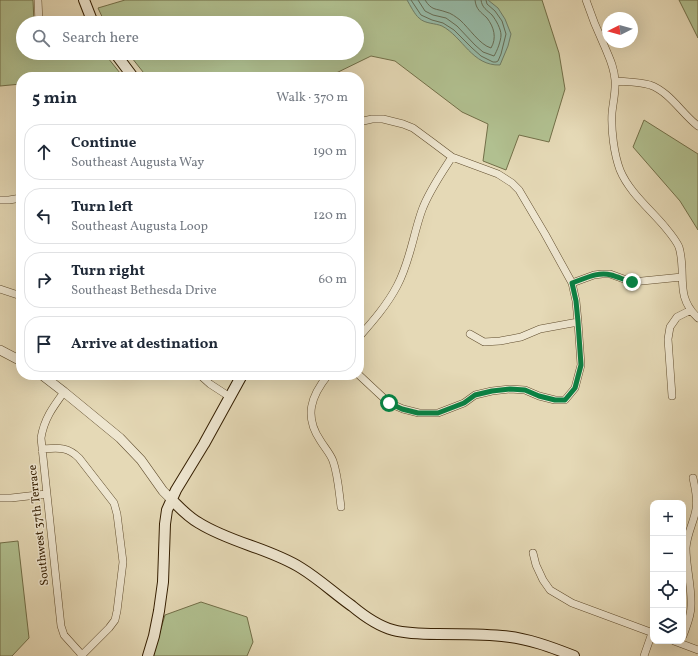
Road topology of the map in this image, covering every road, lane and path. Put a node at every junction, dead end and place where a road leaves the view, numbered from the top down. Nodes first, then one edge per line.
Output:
1 (38, 0) edge
2 (84, 0) edge
3 (586, 0) edge
4 (39, 16) edge
5 (90, 16) edge
6 (120, 60) edge
7 (129, 72) edge
8 (615, 81) junction
9 (364, 121) edge
10 (698, 126) edge
11 (452, 157) junction
12 (16, 199) edge
13 (0, 200) edge
14 (682, 277) junction
15 (572, 283) junction
16 (0, 289) edge
17 (16, 294) edge
18 (691, 310) junction
19 (698, 318) edge
20 (578, 322) junction
21 (364, 331) edge
22 (470, 334) dead end
23 (0, 350) edge
24 (16, 358) edge
25 (48, 380) edge
26 (206, 380) edge
27 (239, 380) edge
28 (324, 380) edge
29 (364, 380) edge
30 (64, 392) junction
31 (230, 396) junction
32 (672, 396) dead end
33 (42, 449) junction
34 (693, 478) dead end
35 (46, 494) junction
36 (0, 498) edge
37 (172, 500) junction
38 (341, 507) dead end
39 (533, 553) dead end
40 (686, 627) edge
41 (650, 632) edge
42 (650, 639) edge
43 (686, 643) edge
44 (698, 650) edge
45 (81, 656) edge
46 (148, 656) edge
47 (574, 656) edge
48 (644, 656) edge

1 - 4 street
2 - 5 main road
3 - 8 street
6 - 7 main road
8 - 10 street
8 - 14 street
9 - 11 street
11 - 15 street
11 - 21 street
12 - 13 street
14 - 15 street
14 - 18 street
15 - 20 street
16 - 17 street
18 - 19 street
18 - 32 street
20 - 22 street
20 - 29 street
23 - 24 street
25 - 30 street
26 - 31 street
27 - 31 main road
28 - 38 street
30 - 33 street, Southwest 37th Terrace
30 - 37 street
31 - 37 main road
33 - 35 street, Southwest 37th Terrace
33 - 45 street
34 - 40 street
35 - 36 street
35 - 45 street, Southwest 37th Terrace
37 - 46 main road
37 - 47 main road
39 - 41 street
42 - 48 street
43 - 44 street

